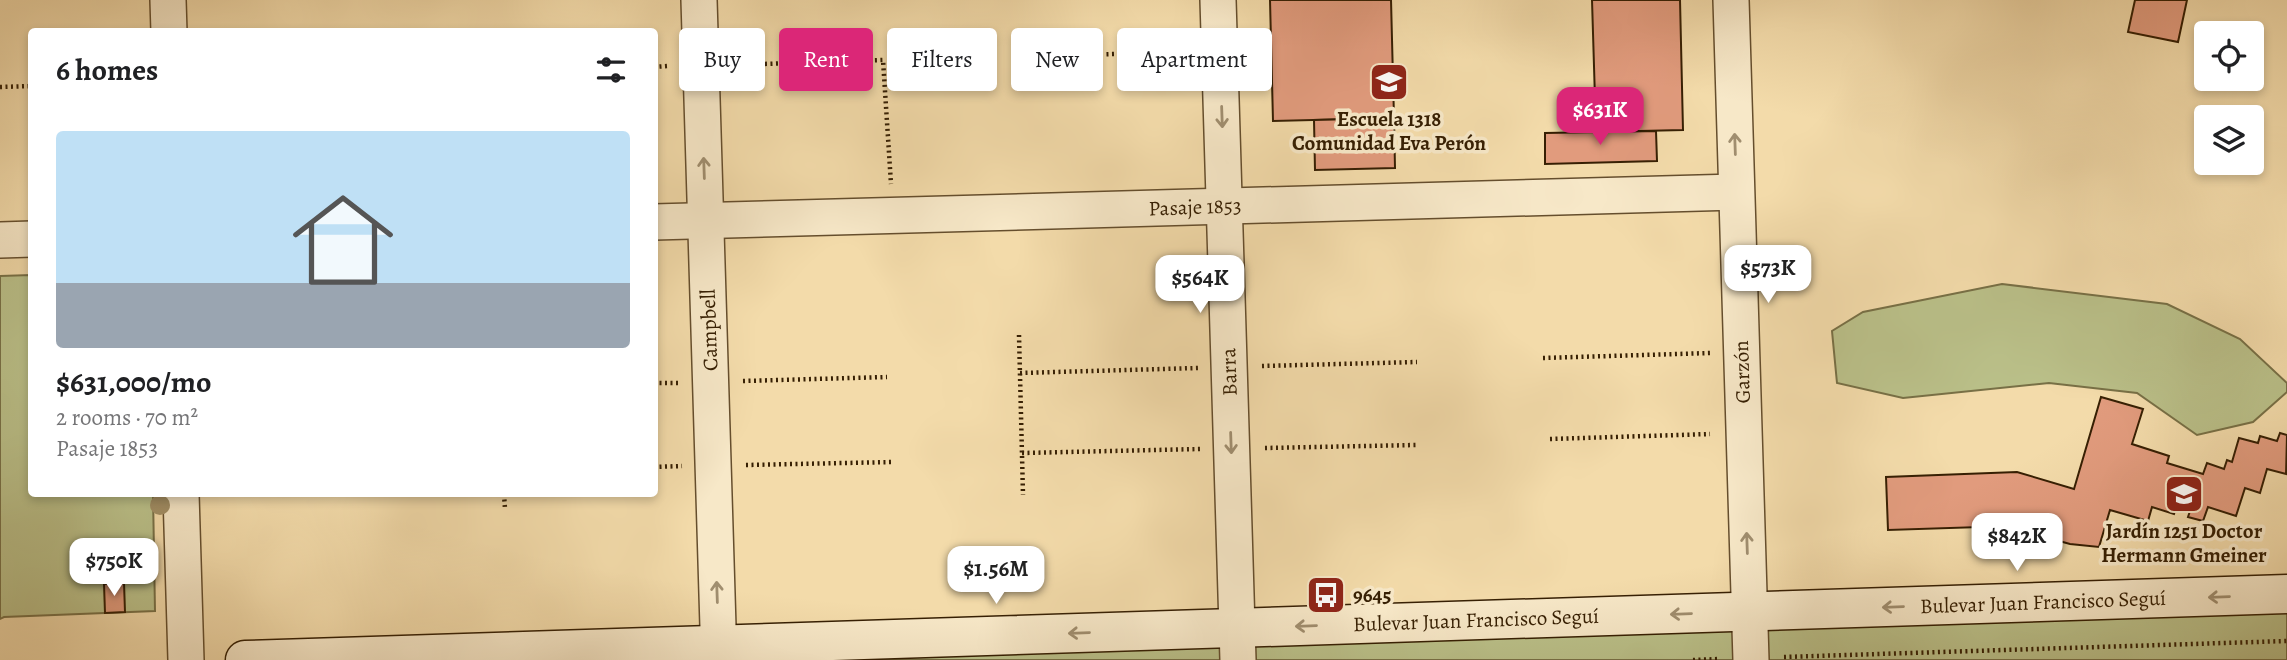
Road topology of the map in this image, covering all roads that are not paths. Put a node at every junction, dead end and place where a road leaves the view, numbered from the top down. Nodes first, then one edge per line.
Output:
1 (168, 0) edge
2 (699, 0) edge
3 (1218, 0) edge
4 (1731, 0) edge
5 (169, 28) edge
6 (1736, 192) junction
7 (1224, 206) junction
8 (706, 220) junction
9 (658, 222) edge
10 (28, 239) edge
11 (0, 240) edge
12 (181, 497) edge
13 (2287, 594) edge
14 (1749, 611) junction
15 (1237, 644) edge
16 (718, 652) edge
17 (1751, 659) edge
18 (186, 660) edge
19 (245, 660) edge

1 - 5 street
8 -> 2 street, Campbell
3 -> 7 street, Barra
6 -> 4 street, Garzón
6 - 7 street, Pasaje 1853
14 -> 6 street, Garzón
7 - 8 street, Pasaje 1853
7 -> 15 street, Barra
8 - 9 street, Pasaje 1853
16 -> 8 street, Campbell
10 - 11 street
12 - 18 street
13 -> 14 main road, Bulevar Juan Francisco Seguí
14 -> 15 main road, Bulevar Juan Francisco Seguí
14 - 17 street, Garzón
15 -> 16 main road, Bulevar Juan Francisco Seguí
16 - 19 main road, Bulevar Juan Francisco Seguí

